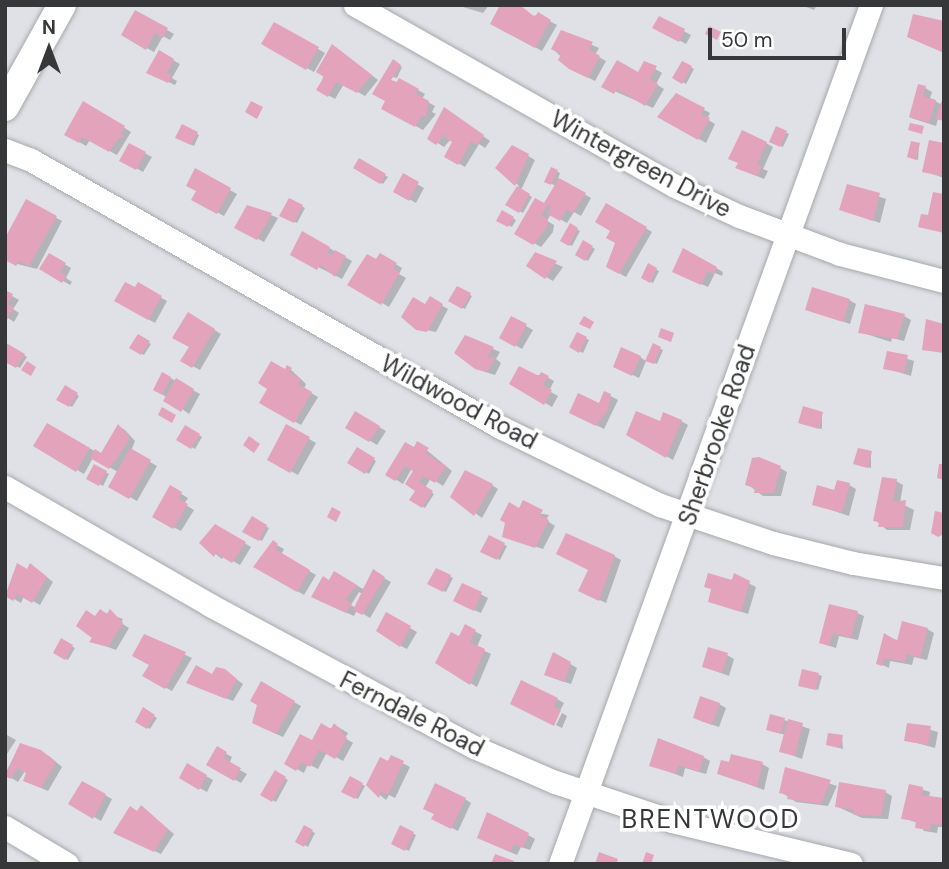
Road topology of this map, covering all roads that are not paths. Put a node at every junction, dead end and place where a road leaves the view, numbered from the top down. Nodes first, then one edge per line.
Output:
1 (62, 5) edge
2 (355, 5) edge
3 (871, 5) edge
4 (5, 107) edge
5 (5, 150) edge
6 (788, 236) junction
7 (944, 281) edge
8 (5, 487) edge
9 (688, 518) junction
10 (944, 578) edge
11 (588, 794) junction
12 (5, 827) edge
13 (68, 864) edge
14 (560, 864) edge
15 (851, 864) edge

1 - 4 main road
2 - 6 street, Wintergreen Drive
3 - 6 street, Sherbrooke Road
5 - 9 street, Wildwood Road
6 - 7 street, Wintergreen Drive
6 - 9 street, Sherbrooke Road
8 - 11 street, Ferndale Road
9 - 10 street, Wildwood Road
9 - 11 street, Sherbrooke Road
11 - 14 street, Sherbrooke Road
11 - 15 street, Ferndale Road
12 - 13 street

